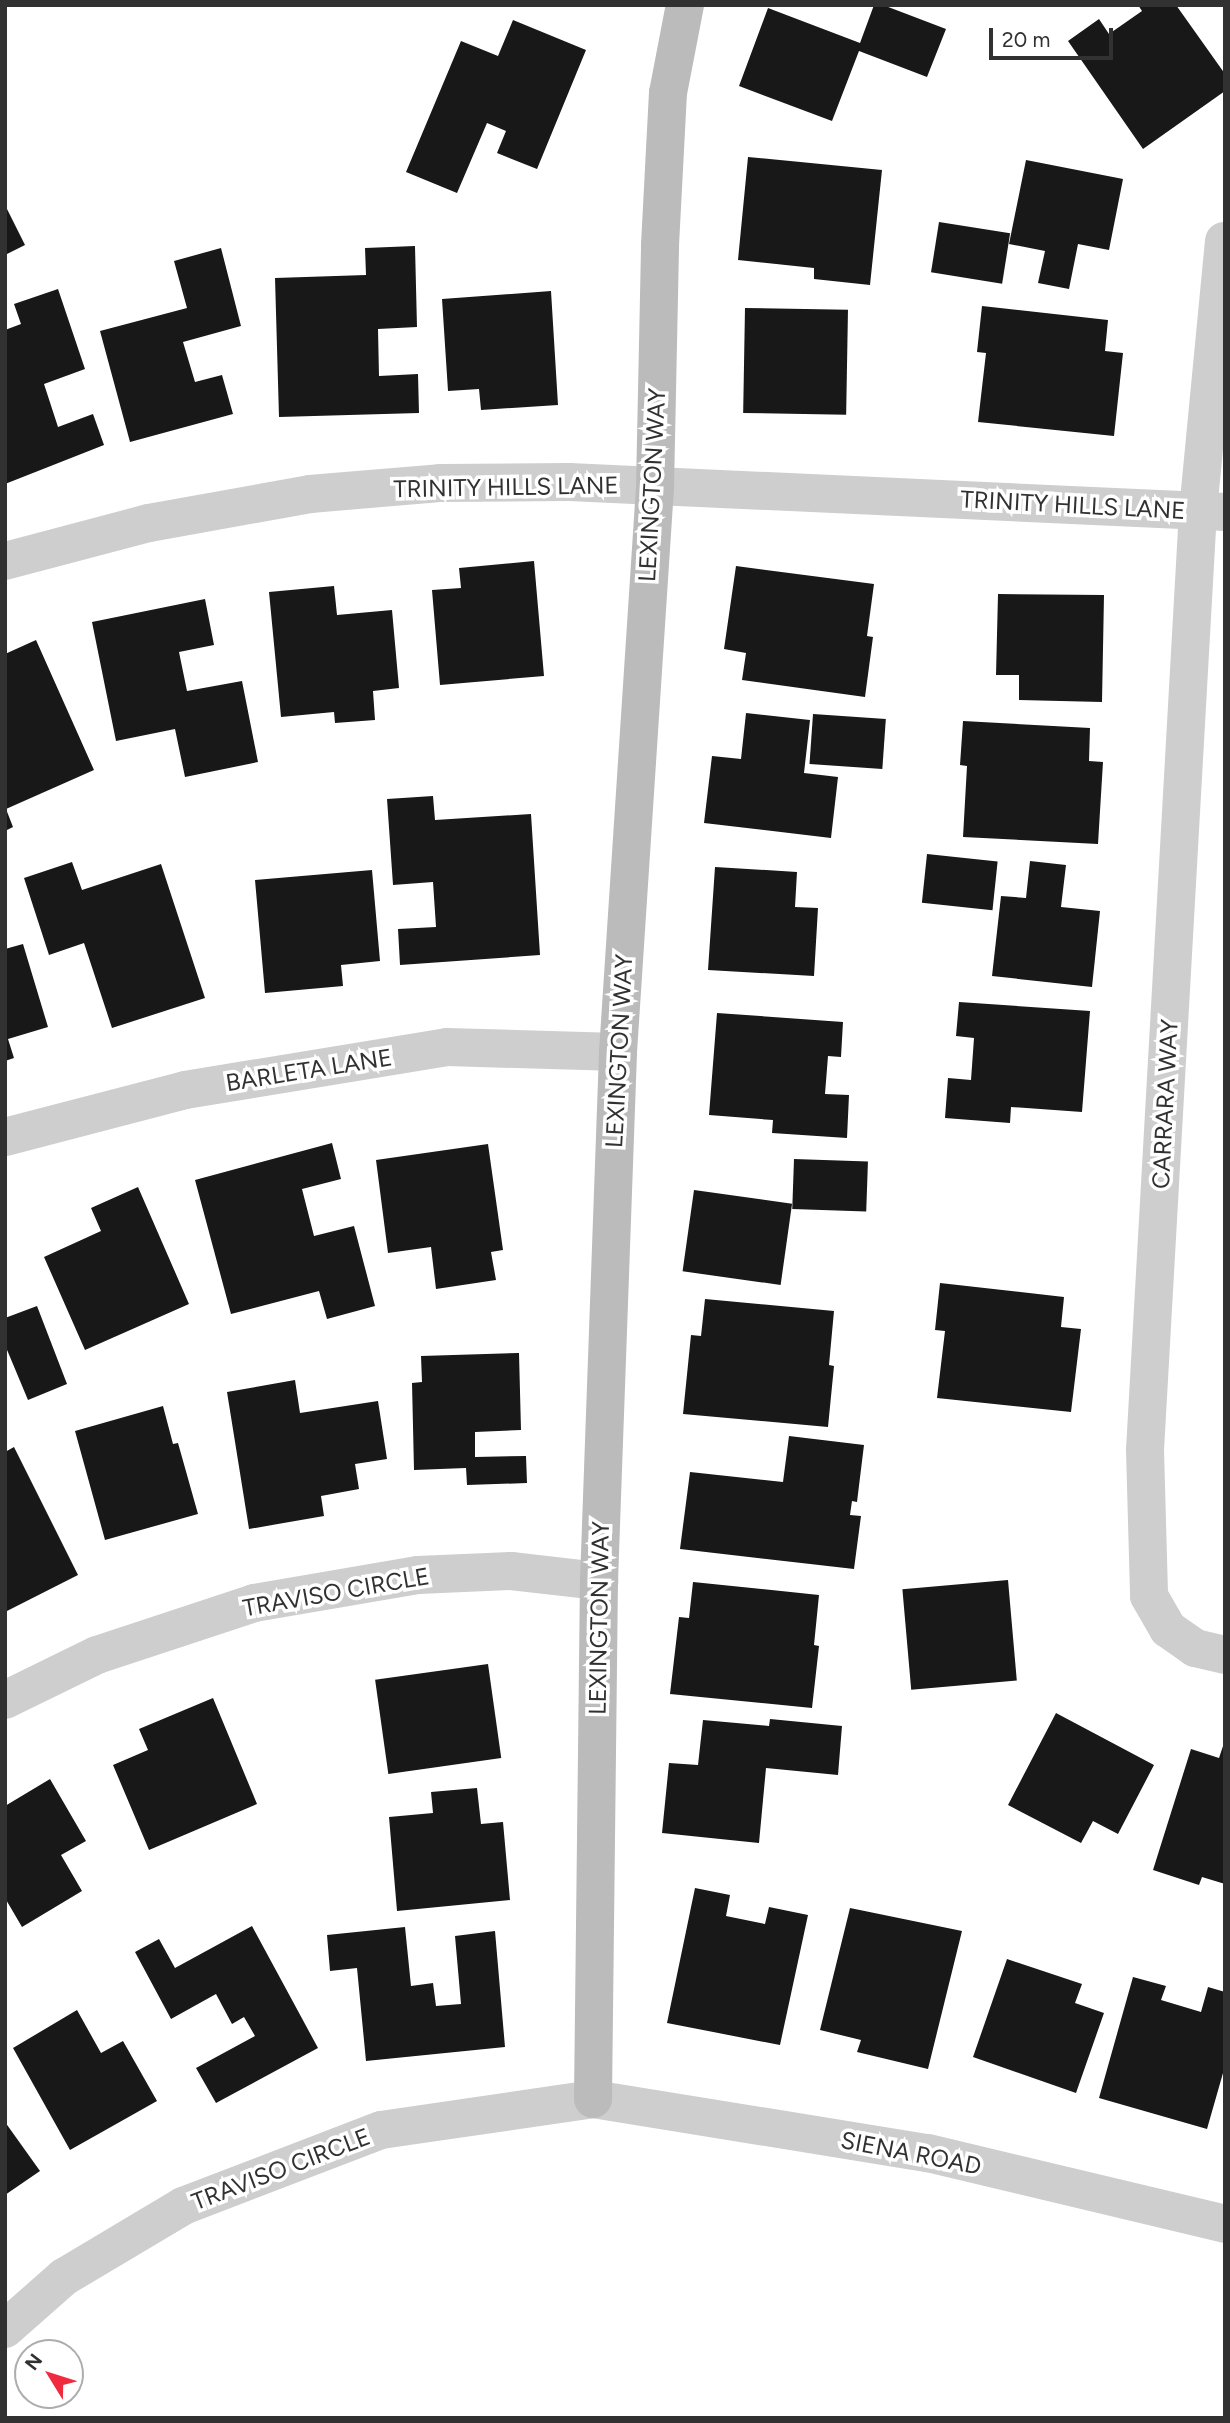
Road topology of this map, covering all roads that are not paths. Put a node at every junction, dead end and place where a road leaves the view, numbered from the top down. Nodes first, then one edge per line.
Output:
1 (685, 5) edge
2 (1224, 241) edge
3 (654, 487) junction
4 (1211, 511) edge
5 (5, 561) edge
6 (618, 1052) junction
7 (5, 1137) edge
8 (599, 1581) junction
9 (1225, 1655) edge
10 (5, 1700) edge
11 (593, 2099) junction
12 (1225, 2224) edge
13 (5, 2329) edge

1 - 3 street, LEXINGTON WAY
2 - 4 street, CARRARA WAY
3 - 4 street, TRINITY HILLS LANE
3 - 5 street, TRINITY HILLS LANE
3 - 6 street, LEXINGTON WAY
4 - 9 street, CARRARA WAY
6 - 7 street, BARLETA LANE
6 - 8 street, LEXINGTON WAY
8 - 10 street, TRAVISO CIRCLE
8 - 11 street, LEXINGTON WAY
11 - 12 street, SIENA ROAD
11 - 13 street, TRAVISO CIRCLE

